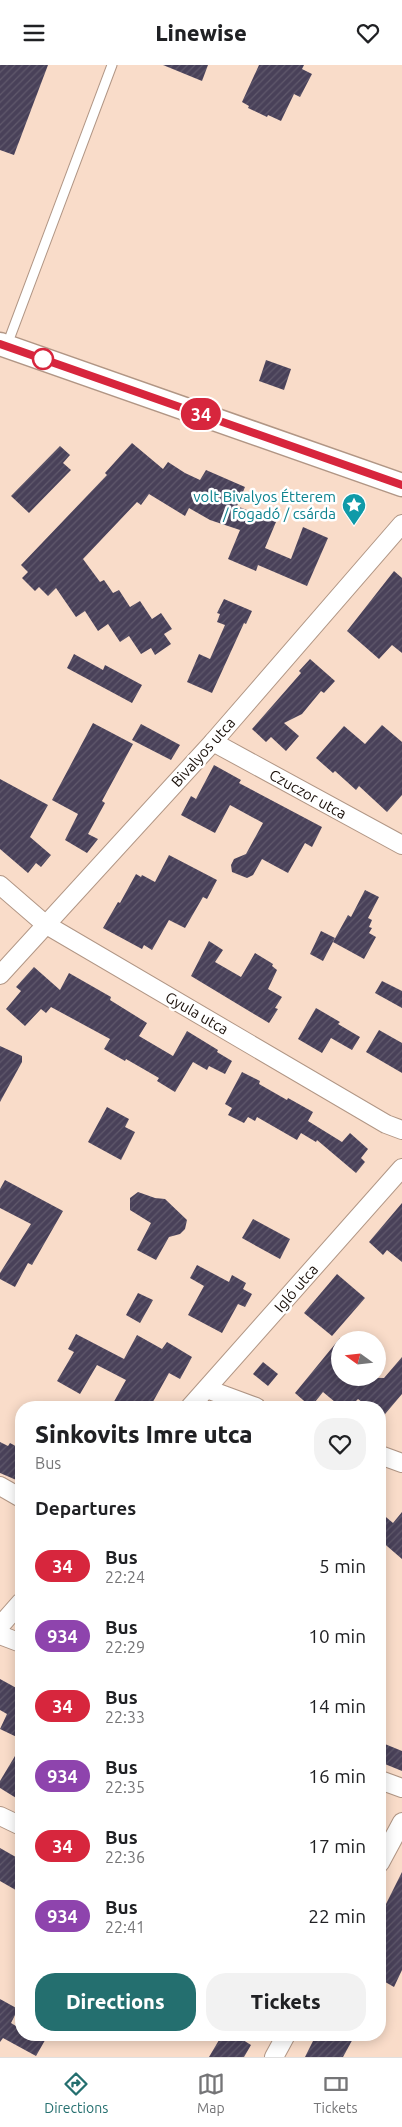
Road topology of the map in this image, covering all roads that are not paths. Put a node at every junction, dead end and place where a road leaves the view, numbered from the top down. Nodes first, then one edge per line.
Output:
1 (112, 65) edge
2 (3, 345) edge
3 (402, 485) edge
4 (402, 524) edge
5 (213, 742) junction
6 (402, 845) edge
7 (0, 885) edge
8 (45, 925) junction
9 (0, 975) edge
10 (402, 1131) edge
11 (402, 1168) edge
12 (207, 1389) junction
13 (196, 1401) edge
14 (240, 1401) edge
15 (386, 1457) edge
16 (402, 1463) edge
17 (0, 1486) edge
18 (15, 1495) edge
19 (15, 1609) edge
20 (0, 1626) edge
21 (0, 1635) edge
22 (15, 1641) edge
23 (386, 1782) edge
24 (402, 1788) edge
25 (0, 1816) edge
26 (15, 1823) edge
27 (402, 1823) edge
28 (386, 1852) edge
29 (283, 2041) edge
30 (274, 2057) edge

1 - 2 lane
2 - 3 street
4 - 5 street, Bivalyos utca
5 - 6 street, Czuczor utca
5 - 8 street, Bivalyos utca
7 - 8 street, Gyula utca
8 - 9 street, Bivalyos utca
8 - 10 street, Gyula utca
11 - 12 street, Igló utca
12 - 13 street, Igló utca
12 - 14 street
15 - 16 street
17 - 18 street
19 - 20 street
21 - 22 street
23 - 24 street
25 - 26 street
27 - 28 street
29 - 30 street

